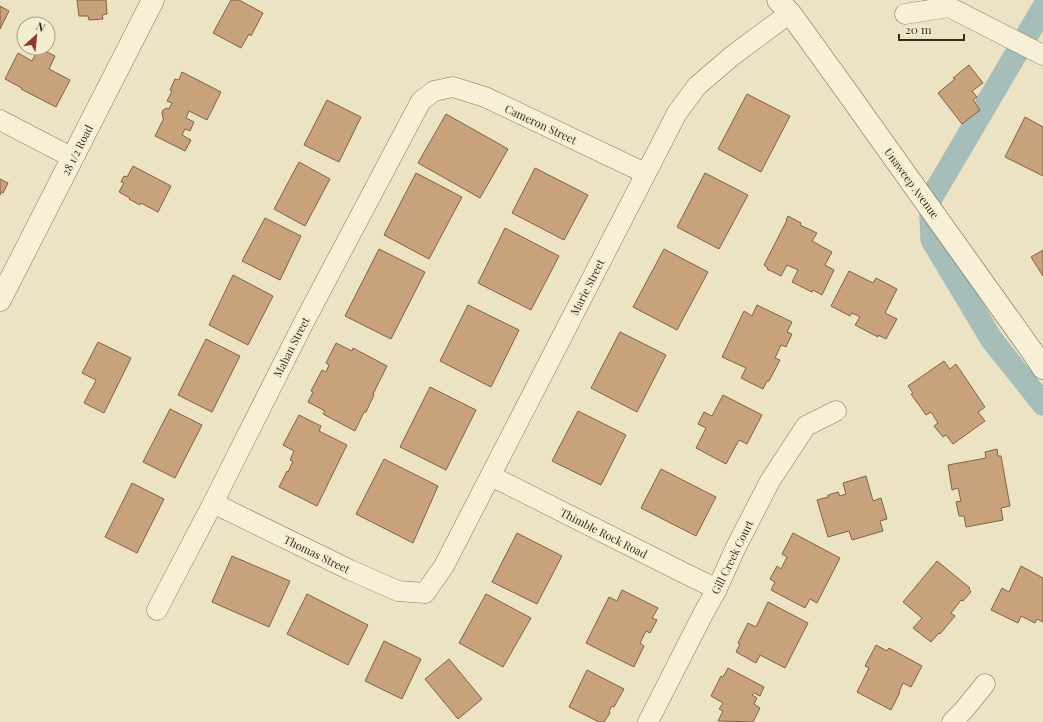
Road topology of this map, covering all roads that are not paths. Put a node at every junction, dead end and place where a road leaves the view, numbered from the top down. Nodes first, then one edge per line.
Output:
1 (153, 0) edge
2 (784, 7) edge
3 (905, 14) dead end
4 (1043, 55) edge
5 (434, 91) joint
6 (0, 120) edge
7 (73, 158) junction
8 (645, 173) junction
9 (0, 300) edge
10 (1040, 357) edge
11 (836, 411) dead end
12 (491, 476) junction
13 (213, 503) junction
14 (717, 589) junction
15 (425, 593) joint
16 (157, 610) dead end
17 (985, 684) dead end
18 (648, 722) edge
19 (952, 722) edge

1 - 7 main road, 28 1/2 Road
2 - 8 street, Marie Street
2 - 10 main road, Unaweep Avenue
3 - 4 street
5 - 8 street, Cameron Street
5 - 13 street, Mahan Street
6 - 7 street
7 - 9 main road, 28 1/2 Road
8 - 12 street, Marie Street
11 - 14 street, Gill Creek Court
12 - 14 street, Thimble Rock Road
12 - 15 street, Marie Street
13 - 15 street, Thomas Street
13 - 16 street, Mahan Street
14 - 18 street, Gill Creek Court
17 - 19 street

